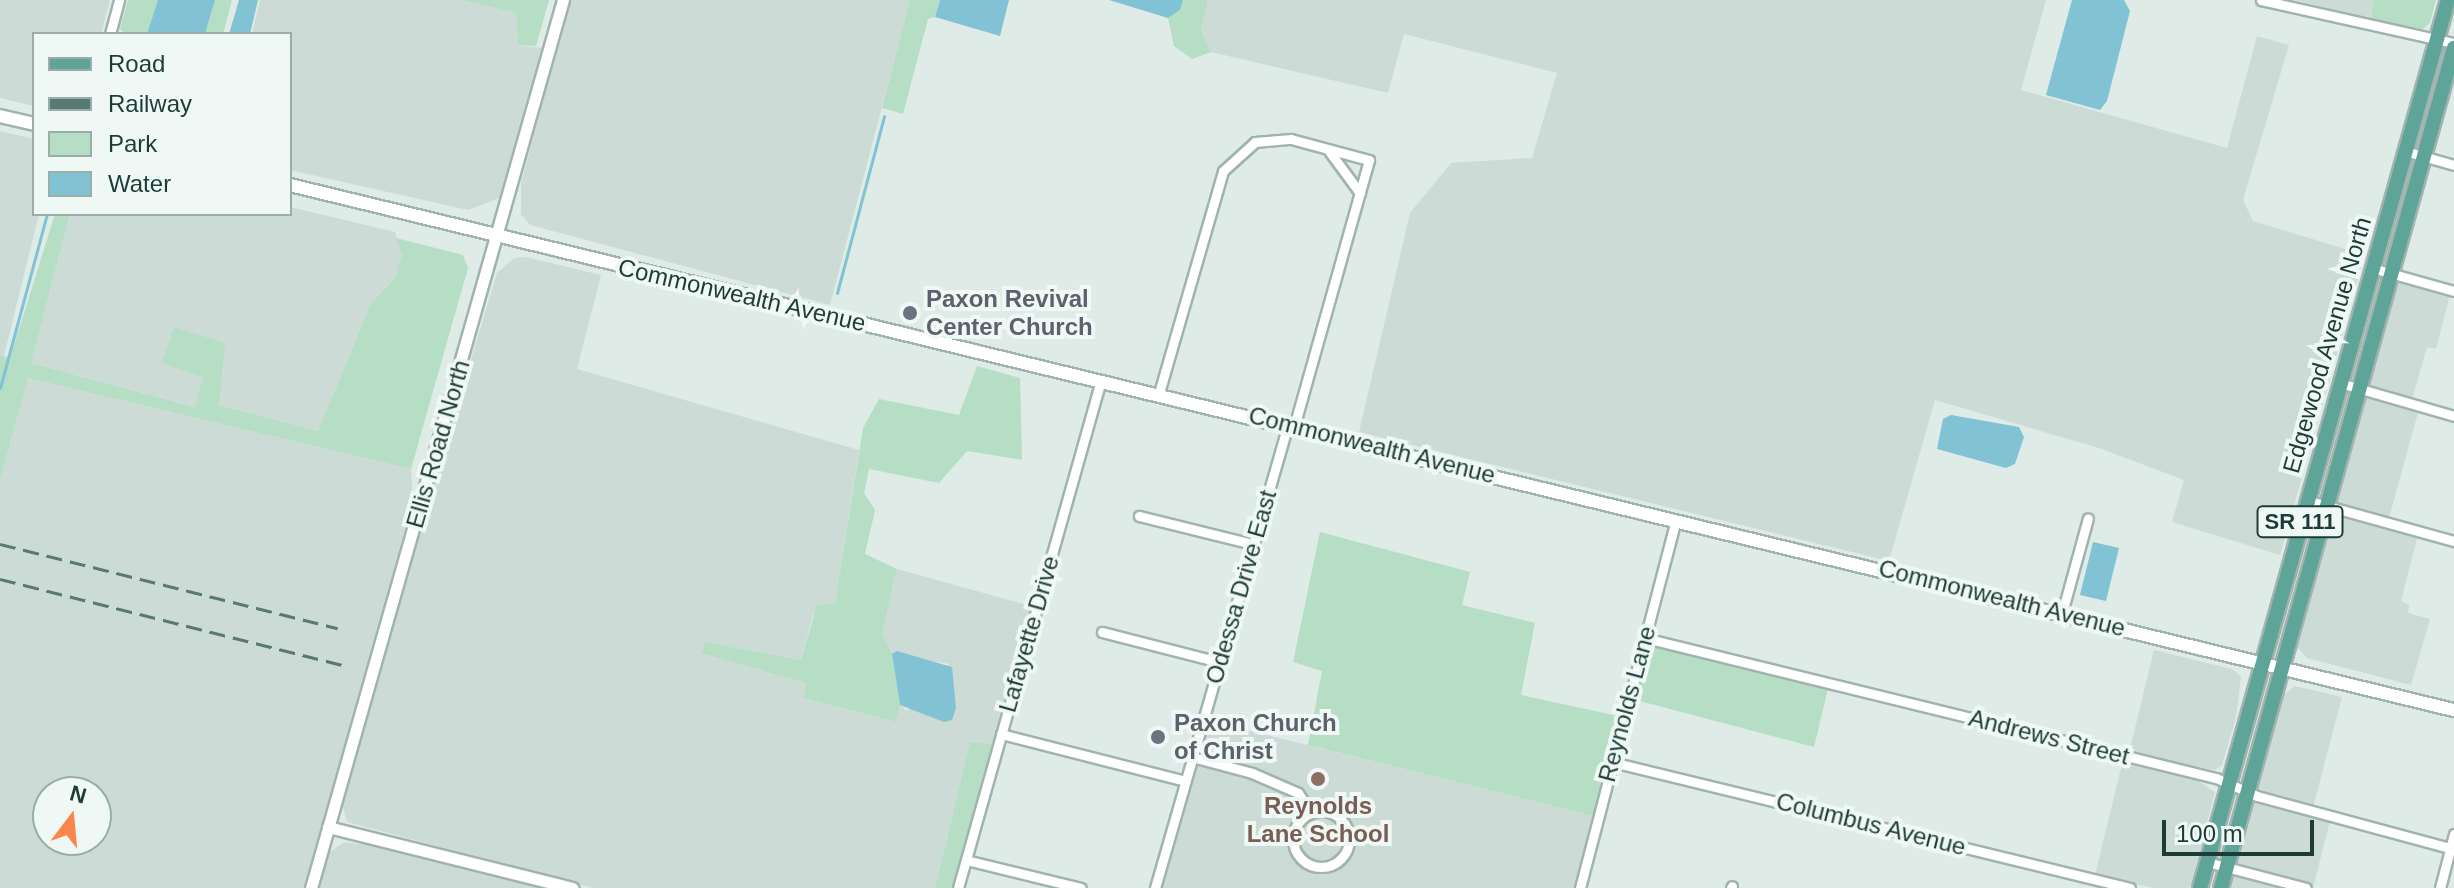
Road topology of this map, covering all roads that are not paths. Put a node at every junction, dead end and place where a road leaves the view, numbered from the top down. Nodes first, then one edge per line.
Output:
1 (119, 0) edge
2 (563, 0) edge
3 (2261, 0) edge
4 (2448, 0) edge
5 (111, 32) edge
6 (2436, 41) junction
7 (2454, 46) edge
8 (0, 116) edge
9 (32, 124) edge
10 (1327, 149) junction
11 (2405, 151) junction
12 (2423, 156) junction
13 (2454, 165) edge
14 (292, 186) edge
15 (1360, 193) junction
16 (497, 237) junction
17 (2372, 268) junction
18 (2391, 273) junction
19 (2454, 291) edge
20 (1101, 380) junction
21 (2340, 383) junction
22 (2359, 388) junction
23 (1159, 393) junction
24 (2454, 416) edge
25 (1291, 425) junction
26 (2306, 500) junction
27 (2326, 506) junction
28 (1139, 516) dead end
29 (2088, 518) dead end
30 (1676, 520) junction
31 (2454, 541) edge
32 (1252, 544) junction
33 (2062, 613) junction
34 (1102, 632) dead end
35 (1645, 638) junction
36 (1219, 662) junction
37 (2261, 662) junction
38 (2281, 666) junction
39 (2454, 710) edge
40 (1001, 734) junction
41 (1192, 757) junction
42 (1612, 762) junction
43 (1185, 781) junction
44 (2228, 783) junction
45 (2245, 791) junction
46 (1311, 813) junction
47 (328, 827) junction
48 (2454, 834) edge
49 (2450, 848) junction
50 (966, 860) junction
51 (2207, 862) junction
52 (2227, 867) junction
53 (311, 888) edge
54 (573, 888) edge
55 (958, 888) edge
56 (1081, 888) edge
57 (1155, 888) edge
58 (1580, 888) edge
59 (2130, 888) edge
60 (2200, 888) edge
61 (2221, 888) edge
62 (2306, 888) edge
63 (2440, 888) edge

1 - 5 street
2 - 16 street, Ellis Road North
3 - 6 street
4 - 6 main road, Edgewood Avenue North / SR 111
6 - 7 street
6 - 11 main road, Edgewood Avenue North / SR 111
7 - 12 main road, Edgewood Avenue North / SR 111
8 - 9 main road
10 - 15 street
10 - 15 street, Odessa Drive East
10 - 23 street
11 - 12 street
11 - 17 main road, Edgewood Avenue North / SR 111
12 - 13 street
12 - 18 main road, Edgewood Avenue North / SR 111
14 - 16 main road, Commonwealth Avenue
15 - 25 street, Odessa Drive East
16 - 20 main road, Commonwealth Avenue
16 - 47 street, Ellis Road North
17 - 18 street
17 - 21 main road, Edgewood Avenue North / SR 111
18 - 19 street
18 - 22 main road, Edgewood Avenue North / SR 111
20 - 23 main road, Commonwealth Avenue
20 - 40 street, Lafayette Drive
21 - 22 street
21 - 26 main road, Edgewood Avenue North / SR 111
22 - 24 street
22 - 27 main road, Edgewood Avenue North / SR 111
23 - 25 main road, Commonwealth Avenue
25 - 30 main road, Commonwealth Avenue
25 - 32 street, Odessa Drive East
26 - 27 street
26 - 37 main road, Edgewood Avenue North / SR 111
27 - 31 street
27 - 38 main road, Edgewood Avenue North / SR 111
28 - 32 street
29 - 33 street
30 - 33 main road, Commonwealth Avenue
30 - 35 street, Reynolds Lane
32 - 36 street, Odessa Drive East
33 - 37 main road, Commonwealth Avenue
34 - 36 street
35 - 42 street, Reynolds Lane
35 - 44 street, Andrews Street
36 - 41 street, Odessa Drive East
37 - 38 main road, Commonwealth Avenue
37 - 44 main road, Edgewood Avenue North / SR 111
38 - 39 main road, Commonwealth Avenue
38 - 45 main road, Edgewood Avenue North / SR 111
40 - 43 street
40 - 50 street, Lafayette Drive
41 - 43 street, Odessa Drive East
41 - 46 street
42 - 58 street, Reynolds Lane
42 - 59 street, Columbus Avenue
43 - 57 street, Odessa Drive East
44 - 45 street, Andrews Street
44 - 51 main road, Edgewood Avenue North / SR 111
45 - 49 street, Andrews Street
45 - 52 main road, Edgewood Avenue North / SR 111
46 - 46 street
47 - 53 street, Ellis Road North
47 - 54 street
48 - 49 street
49 - 63 street
50 - 55 street, Lafayette Drive
50 - 56 street
51 - 52 street
51 - 60 main road, Edgewood Avenue North / SR 111
52 - 61 main road, Edgewood Avenue North / SR 111
52 - 62 street

